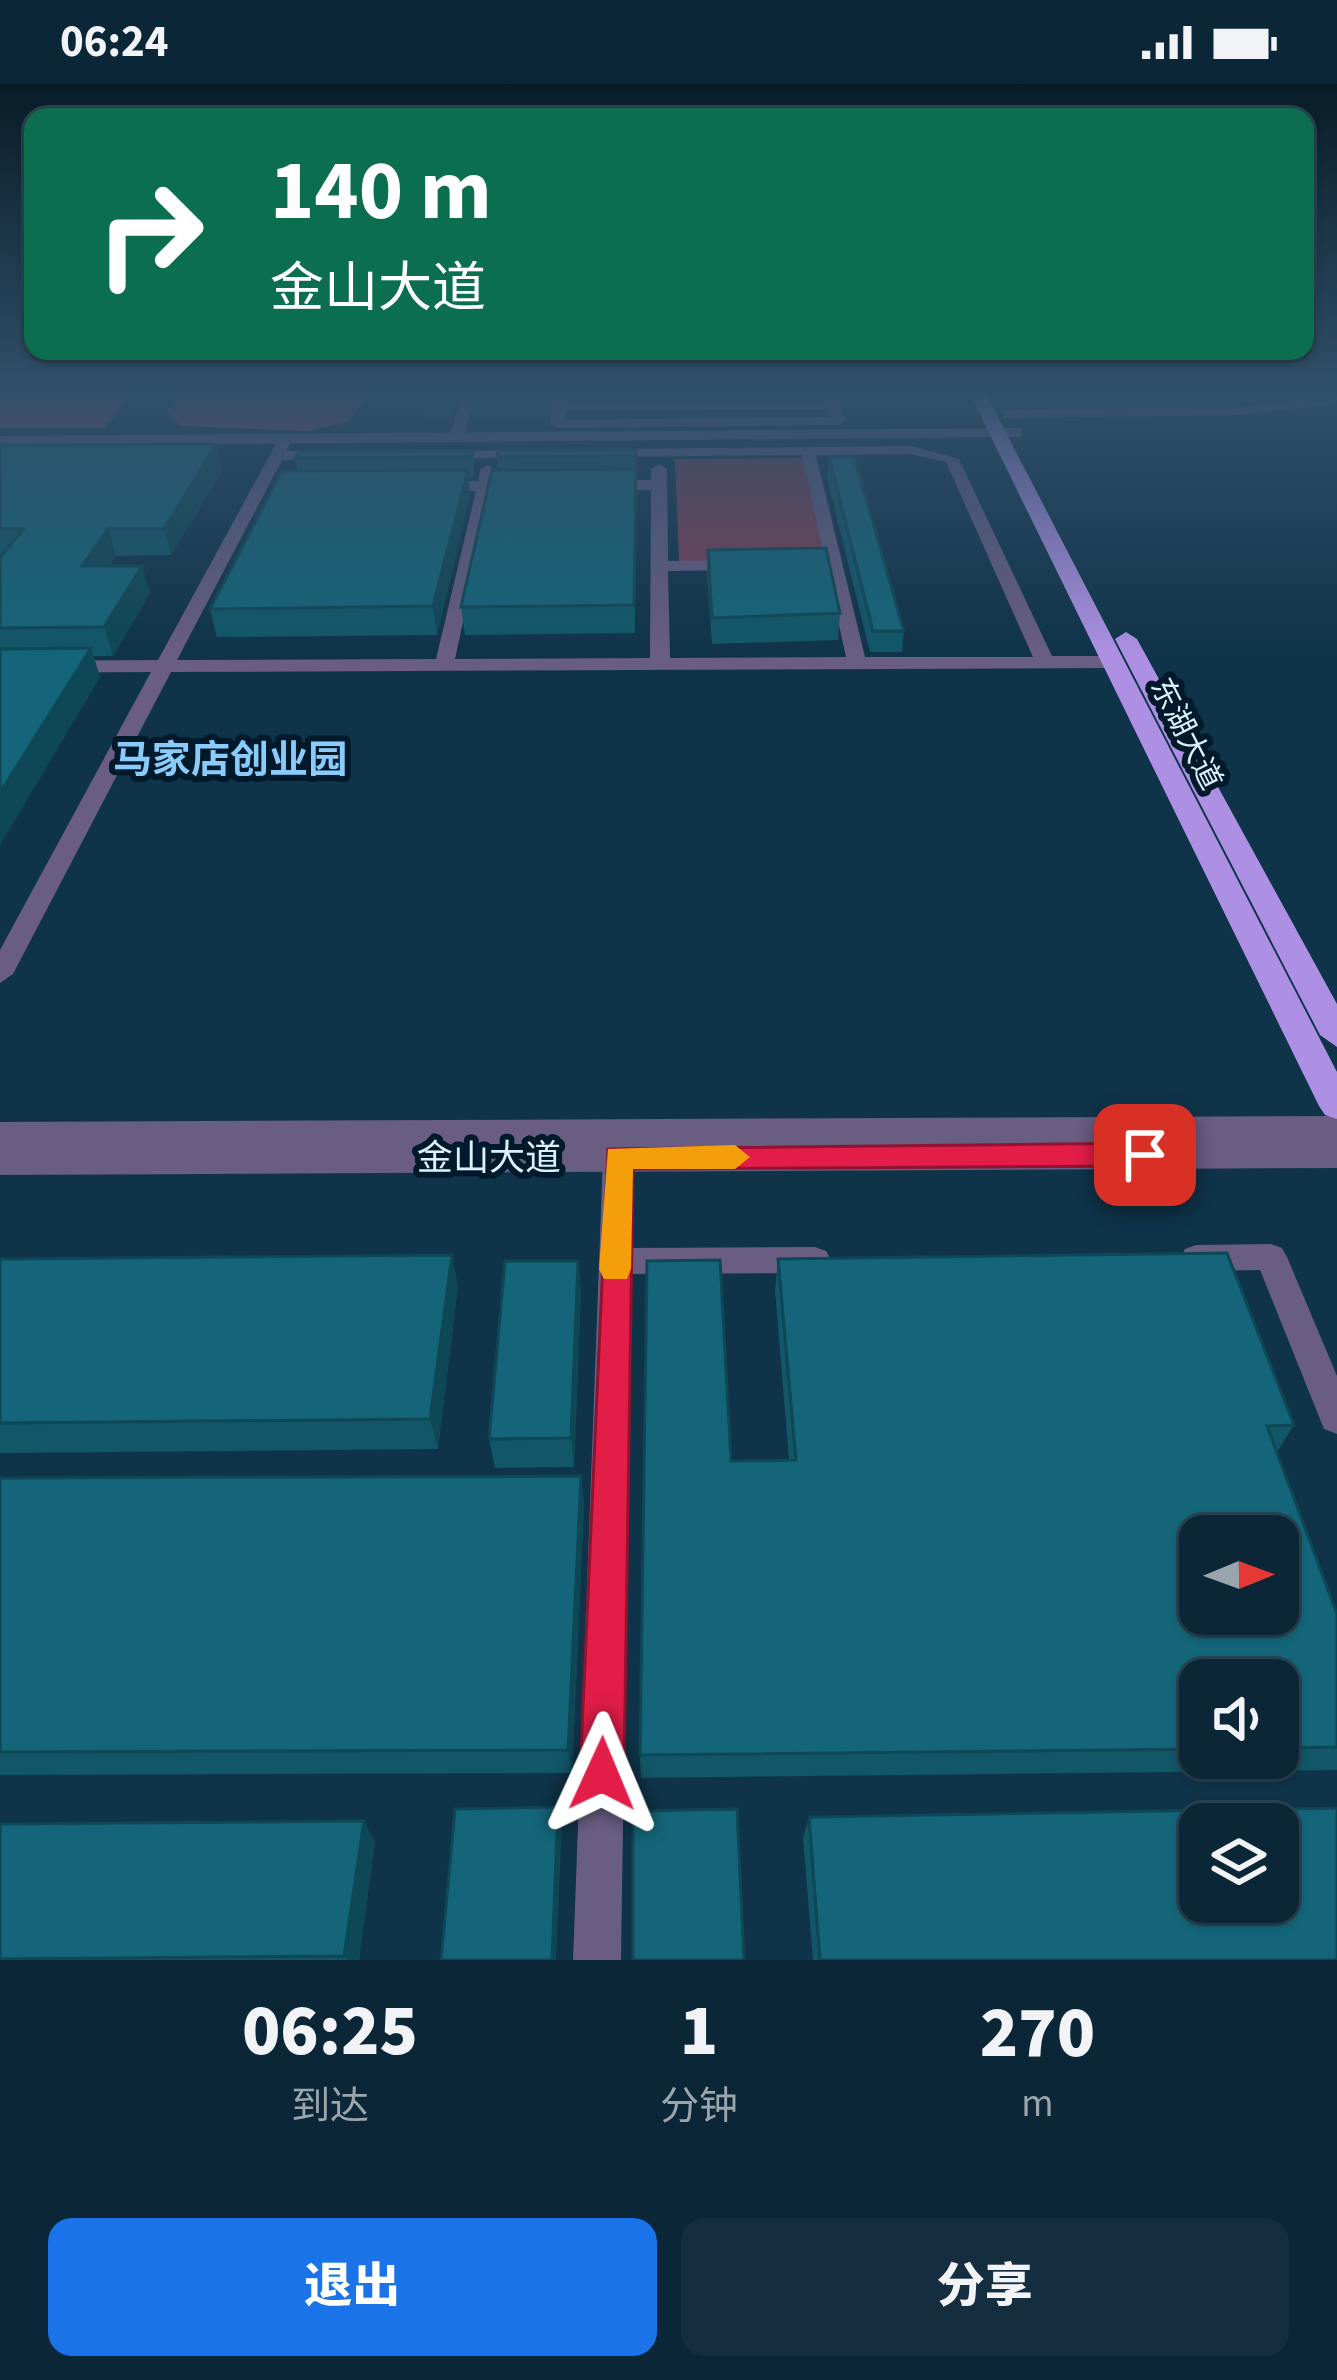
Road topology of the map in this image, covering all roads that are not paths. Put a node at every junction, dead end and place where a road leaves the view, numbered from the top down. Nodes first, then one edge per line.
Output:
1 (265, 480) edge
2 (486, 480) edge
3 (659, 480) edge
4 (815, 480) edge
5 (961, 480) edge
6 (1031, 480) edge
7 (1036, 480) edge
8 (550, 485) edge
9 (593, 485) edge
10 (659, 485) junction
11 (417, 486) edge
12 (484, 486) junction
13 (261, 487) junction
14 (283, 487) edge
15 (834, 564) junction
16 (769, 565) edge
17 (813, 565) edge
18 (659, 566) junction
19 (1045, 662) junction
20 (1113, 662) junction
21 (857, 663) junction
22 (660, 664) junction
23 (444, 665) junction
24 (164, 666) junction
25 (0, 667) edge
26 (0, 934) edge
27 (0, 974) edge
28 (1337, 1035) edge
29 (1337, 1106) edge
30 (1337, 1129) edge
31 (0, 1136) edge
32 (1337, 1154) edge
33 (618, 1157) junction
34 (0, 1161) edge
35 (1154, 1258) edge
36 (850, 1260) edge
37 (615, 1261) junction
38 (1337, 1418) edge
39 (597, 1960) edge

1 - 13 street
2 - 12 street
3 - 10 street
4 - 15 street
5 - 19 street
6 - 20 highway, 东湖大道
7 - 28 highway, 东湖大道
8 - 12 street
9 - 10 street
10 - 18 street
11 - 12 street
12 - 23 street
13 - 14 street
13 - 24 street
15 - 17 street
15 - 21 street
16 - 18 street
18 - 22 street
19 - 20 street
19 - 21 street
20 - 29 highway, 东湖大道
21 - 22 street
22 - 23 street
23 - 24 street
24 - 25 street
24 - 26 street
24 - 27 street
30 - 31 street, 金山大道
32 - 33 street, 金山大道
33 - 34 street, 金山大道
33 - 37 street
35 - 38 street
36 - 37 street
37 - 39 street

